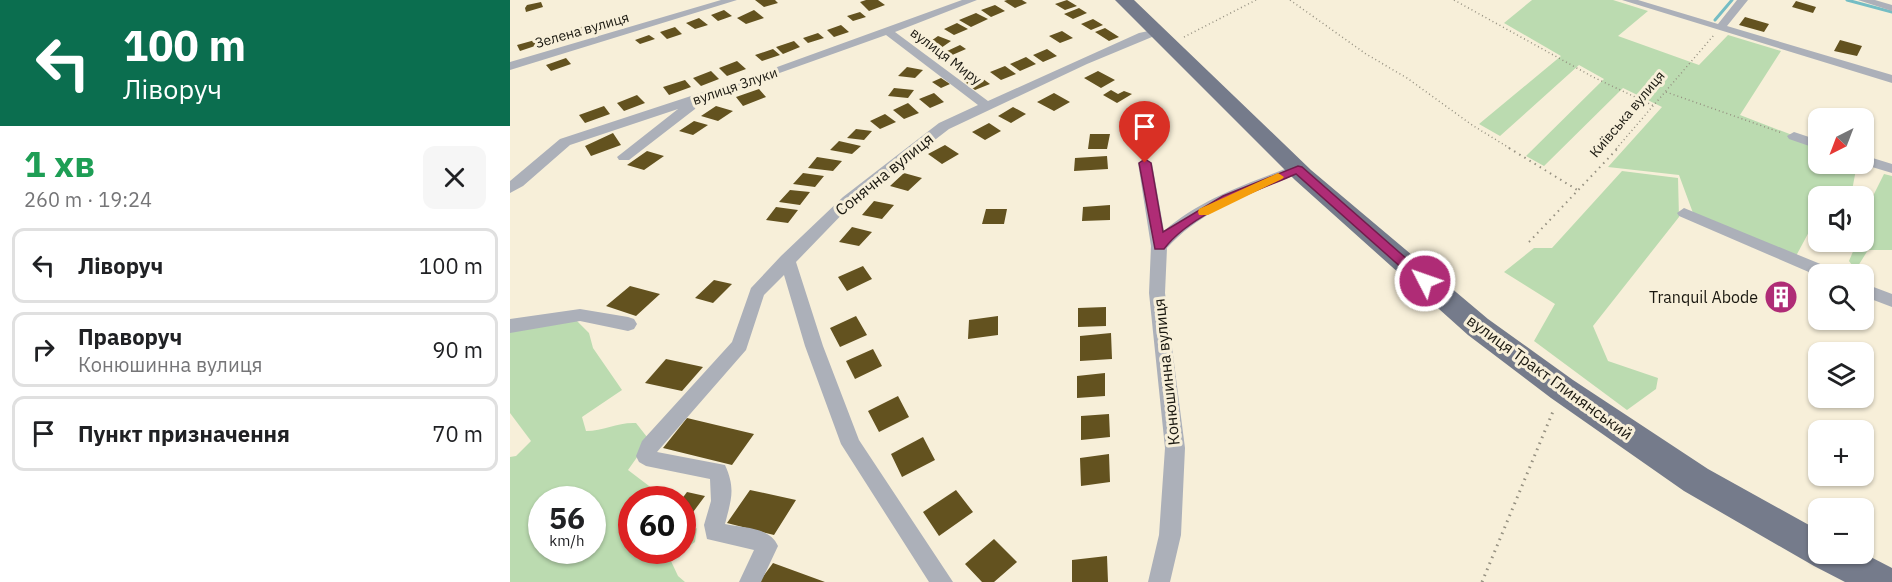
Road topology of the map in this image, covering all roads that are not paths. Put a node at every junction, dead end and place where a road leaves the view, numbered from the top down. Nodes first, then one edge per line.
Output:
1 (732, 0) edge
2 (972, 0) edge
3 (1124, 0) edge
4 (1627, 0) edge
5 (1743, 0) edge
6 (1863, 0) edge
7 (1892, 8) edge
8 (1720, 28) junction
9 (887, 31) junction
10 (1164, 37) junction
11 (510, 66) edge
12 (1892, 79) edge
13 (700, 98) junction
14 (986, 105) junction
15 (1794, 136) road end
16 (1808, 141) edge
17 (624, 157) dead end
18 (1145, 163) dead end
19 (1874, 163) edge
20 (1892, 169) edge
21 (1298, 170) junction
22 (510, 188) edge
23 (1684, 213) dead end
24 (1160, 246) junction
25 (787, 260) junction
26 (1808, 265) edge
27 (1874, 294) edge
28 (1892, 301) edge
29 (628, 324) dead end
30 (510, 326) edge
31 (1808, 543) edge
32 (1847, 564) edge
33 (750, 582) edge
34 (942, 582) edge
35 (1159, 582) edge
36 (1882, 582) edge

1 - 11 street, Зелена вулиця
2 - 9 street, вулиця Злуки
3 - 10 main road, вулиця Тракт Глинянський
4 - 8 street
5 - 8 street
6 - 7 street
8 - 12 street
9 - 13 street, вулиця Злуки
9 - 14 street, вулиця Миру
10 - 14 street, Сонячна вулиця
10 - 21 main road, вулиця Тракт Глинянський
13 - 17 street
13 - 22 street, вулиця Злуки
14 - 25 street, Сонячна вулиця
15 - 16 street
18 - 24 street, Конюшинна вулиця
19 - 20 street
21 - 24 street
21 - 31 main road, вулиця Тракт Глинянський
23 - 26 street
24 - 35 street, Конюшинна вулиця
25 - 33 street, Сонячна вулиця
25 - 34 street
27 - 28 street
29 - 30 street
32 - 36 main road

